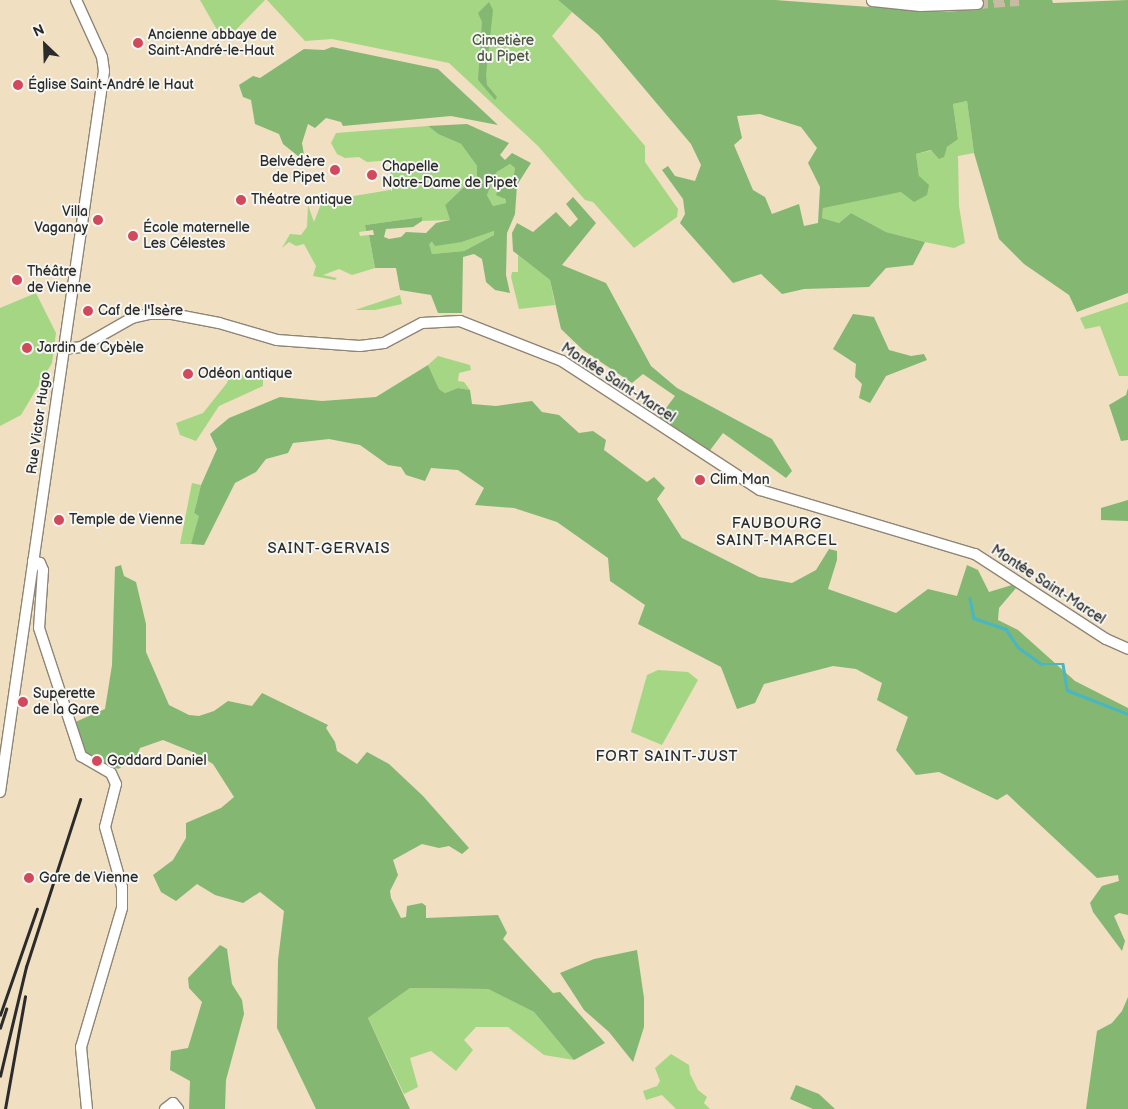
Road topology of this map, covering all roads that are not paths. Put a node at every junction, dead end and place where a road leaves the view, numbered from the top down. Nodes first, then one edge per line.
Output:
1 (76, 0) edge
2 (872, 0) edge
3 (977, 3) dead end
4 (63, 349) junction
5 (33, 561) junction
6 (1128, 649) edge
7 (0, 792) edge
8 (87, 1109) edge
9 (165, 1109) edge
10 (178, 1109) edge

1 - 4 main road, Rue Victor Hugo
2 - 3 main road
4 - 5 main road, Rue Victor Hugo
4 - 6 main road, Montée Saint-Marcel
5 - 7 main road, Rue Victor Hugo
5 - 8 main road
9 - 10 main road

